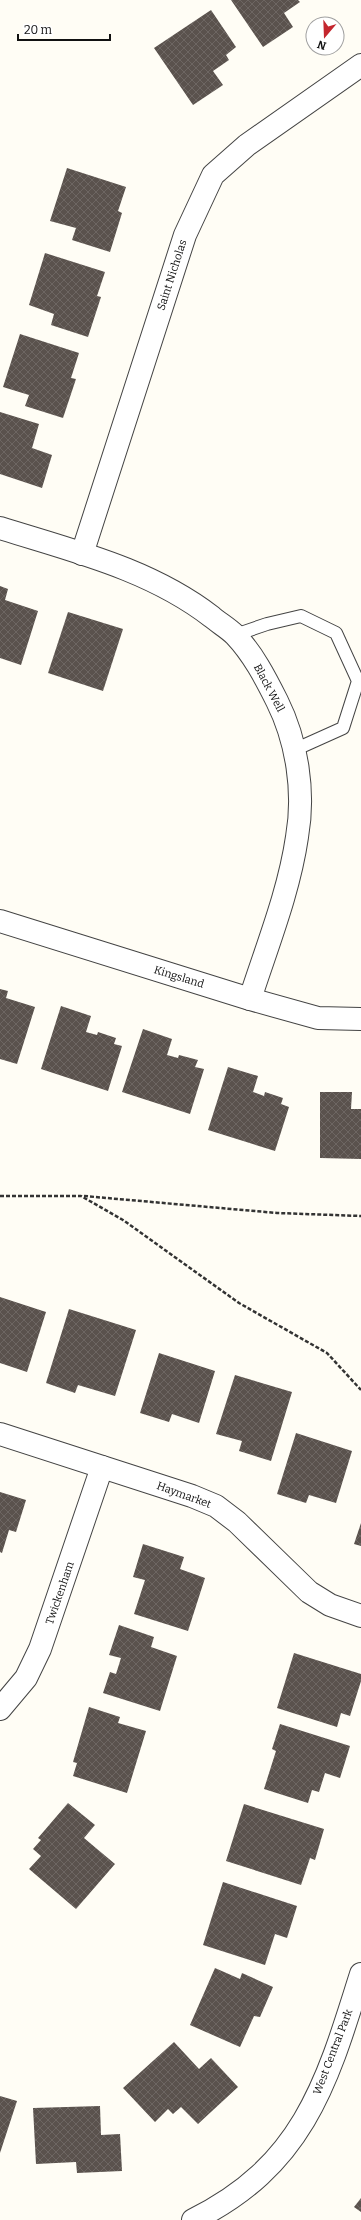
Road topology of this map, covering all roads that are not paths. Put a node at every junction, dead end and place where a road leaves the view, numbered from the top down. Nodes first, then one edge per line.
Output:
1 (359, 72) edge
2 (0, 528) edge
3 (82, 554) junction
4 (235, 635) junction
5 (294, 750) junction
6 (0, 921) edge
7 (250, 999) junction
8 (361, 1019) edge
9 (0, 1434) edge
10 (102, 1467) junction
11 (361, 1616) edge
12 (0, 1709) edge
13 (361, 1974) edge
14 (193, 2220) edge

1 - 3 street, Saint Nicholas
2 - 3 street, Black Well
3 - 4 street, Black Well
4 - 5 street, Black Well
4 - 5 lane
5 - 7 street, Black Well
6 - 7 street, Kingsland
7 - 8 street, Kingsland
9 - 10 street, Haymarket
10 - 11 street, Haymarket
10 - 12 street, Twickenham
13 - 14 street, West Central Park

